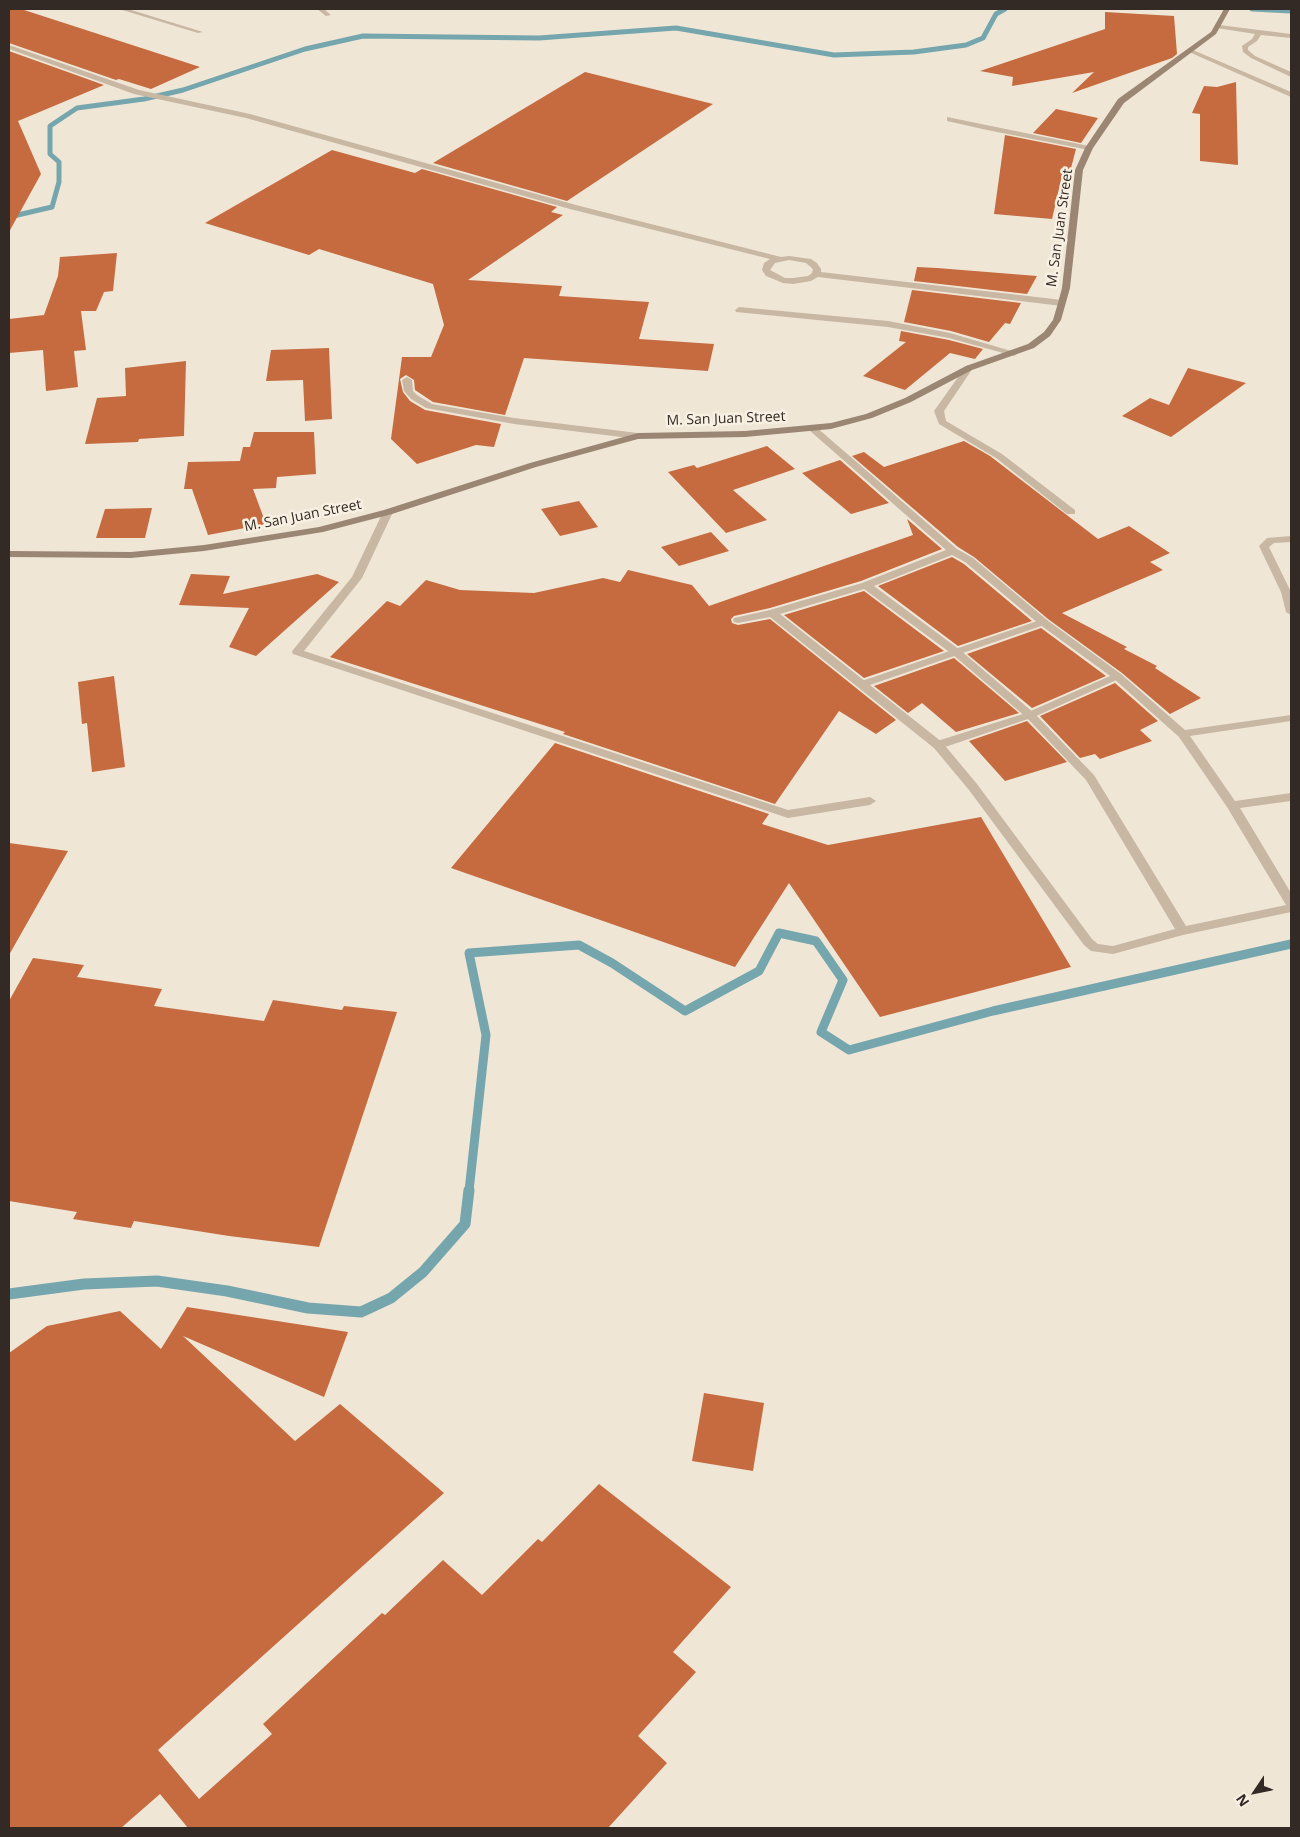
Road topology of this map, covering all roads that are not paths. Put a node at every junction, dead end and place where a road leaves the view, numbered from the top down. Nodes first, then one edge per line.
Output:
1 (122, 9) edge
2 (320, 9) edge
3 (1226, 11) edge
4 (328, 15) dead end
5 (1219, 27) junction
6 (200, 32) dead end
7 (1259, 32) junction
8 (1291, 36) edge
9 (9, 47) edge
10 (1191, 51) junction
11 (1291, 75) edge
12 (1291, 95) edge
13 (950, 118) dead end
14 (1089, 148) junction
15 (779, 259) junction
16 (816, 274) junction
17 (1062, 303) junction
18 (739, 310) dead end
19 (1014, 353) junction
20 (969, 368) junction
21 (407, 380) dead end
22 (812, 428) junction
23 (638, 436) junction
24 (388, 512) junction
25 (1072, 512) dead end
26 (1291, 539) edge
27 (953, 551) junction
28 (9, 554) edge
29 (866, 584) junction
30 (1289, 592) edge
31 (1291, 612) edge
32 (772, 613) junction
33 (738, 620) dead end
34 (1043, 622) junction
35 (956, 652) junction
36 (1117, 676) junction
37 (863, 684) junction
38 (1030, 715) junction
39 (1291, 718) edge
40 (1183, 734) junction
41 (938, 745) junction
42 (1291, 798) edge
43 (870, 801) dead end
44 (1232, 805) junction
45 (1291, 902) edge
46 (1291, 908) edge
47 (1183, 931) junction

1 - 6 street
2 - 4 street
3 - 5 street, M. San Juan Street
5 - 7 street
5 - 10 street, M. San Juan Street
7 - 8 street
7 - 11 street
9 - 15 street
10 - 12 street
10 - 14 street, M. San Juan Street
13 - 14 street
14 - 17 street, M. San Juan Street
15 - 16 street
15 - 16 street
16 - 17 street
17 - 19 street, M. San Juan Street
18 - 19 street
19 - 20 street, M. San Juan Street
20 - 22 street, M. San Juan Street
20 - 25 street
21 - 23 street
22 - 23 street, M. San Juan Street
22 - 27 street
23 - 24 street, M. San Juan Street
24 - 28 street, M. San Juan Street
24 - 43 street
26 - 30 street
27 - 29 street
27 - 34 street
29 - 32 street
29 - 35 street
30 - 31 street
32 - 33 street
32 - 37 street
34 - 35 street
34 - 36 street
35 - 37 street
35 - 38 street
36 - 38 street
36 - 40 street
37 - 41 street
38 - 41 street
38 - 47 street
39 - 40 street
40 - 44 street
41 - 47 street
42 - 44 street
44 - 45 street
46 - 47 street

